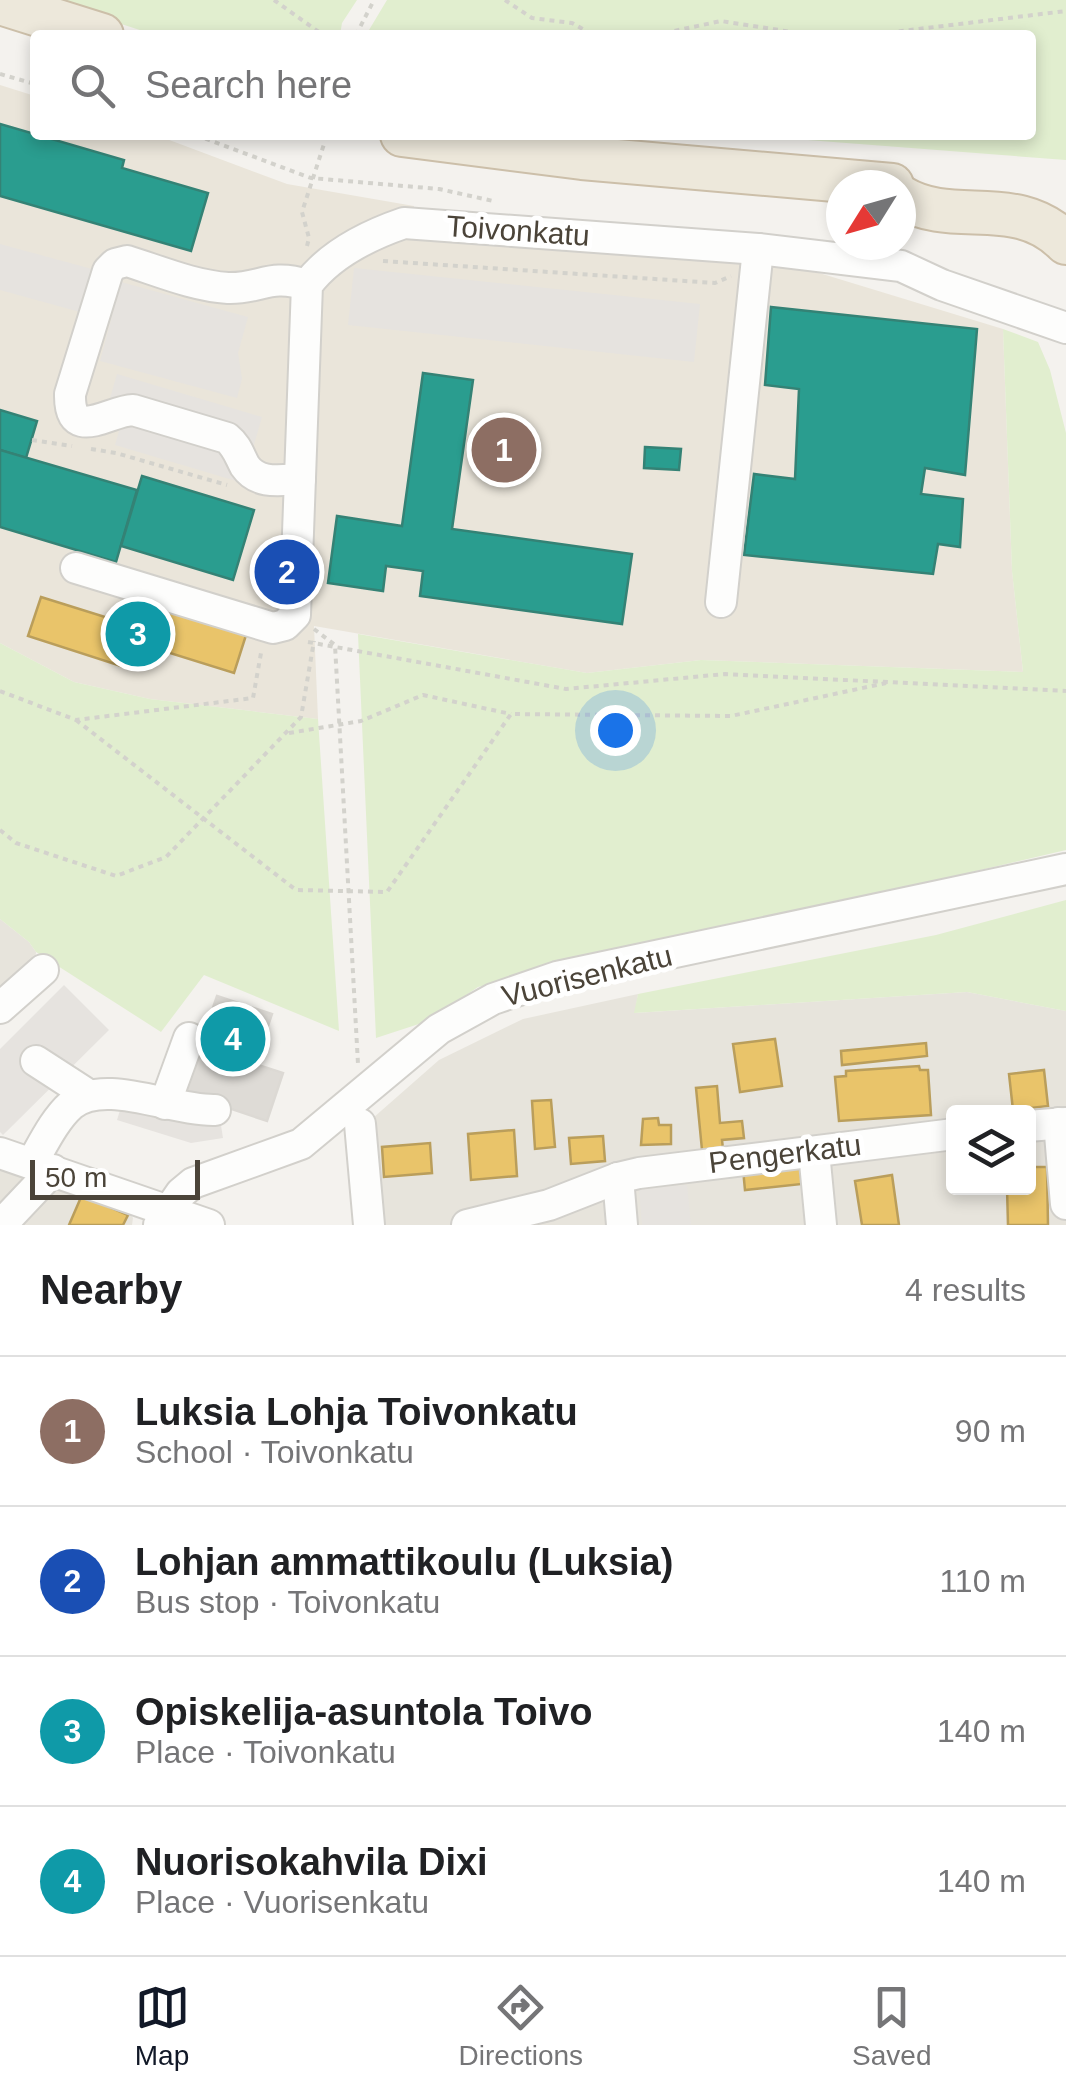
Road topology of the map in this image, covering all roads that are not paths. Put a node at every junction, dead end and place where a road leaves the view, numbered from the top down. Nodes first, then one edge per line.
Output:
1 (0, 3) edge
2 (0, 24) edge
3 (86, 30) edge
4 (30, 34) edge
5 (441, 140) edge
6 (591, 140) edge
7 (667, 164) junction
8 (826, 179) edge
9 (916, 187) edge
10 (1066, 201) edge
11 (916, 206) edge
12 (1066, 243) edge
13 (757, 259) junction
14 (311, 279) junction
15 (1066, 328) edge
16 (300, 479) junction
17 (76, 568) dead end
18 (722, 602) dead end
19 (1066, 869) edge
20 (44, 970) dead end
21 (0, 1008) edge
22 (189, 1038) dead end
23 (36, 1060) dead end
24 (87, 1094) junction
25 (165, 1104) junction
26 (215, 1110) dead end
27 (360, 1124) dead end
28 (1051, 1124) edge
29 (946, 1135) edge
30 (814, 1152) junction
31 (0, 1153) edge
32 (42, 1166) junction
33 (618, 1178) junction
34 (1066, 1204) edge
35 (164, 1218) edge
36 (13, 1221) edge
37 (210, 1225) edge
38 (369, 1225) edge
39 (467, 1225) edge
40 (622, 1225) edge
41 (821, 1225) edge

1 - 3 highway
2 - 4 highway
5 - 7 highway
6 - 7 highway
7 - 8 highway
9 - 10 highway
11 - 12 highway
13 - 14 street, Toivonkatu
13 - 15 street, Toivonkatu
13 - 18 street
14 - 16 street
14 - 16 street
16 - 17 street
19 - 35 street, Vuorisenkatu
20 - 21 street
22 - 25 street
23 - 24 street
24 - 25 street
24 - 32 street
25 - 26 street
27 - 38 street
28 - 34 street
29 - 30 street, Pengerkatu
30 - 33 street, Pengerkatu
30 - 41 street
31 - 32 street
32 - 35 street
32 - 36 street
33 - 39 street, Pengerkatu
33 - 40 street
35 - 37 street

